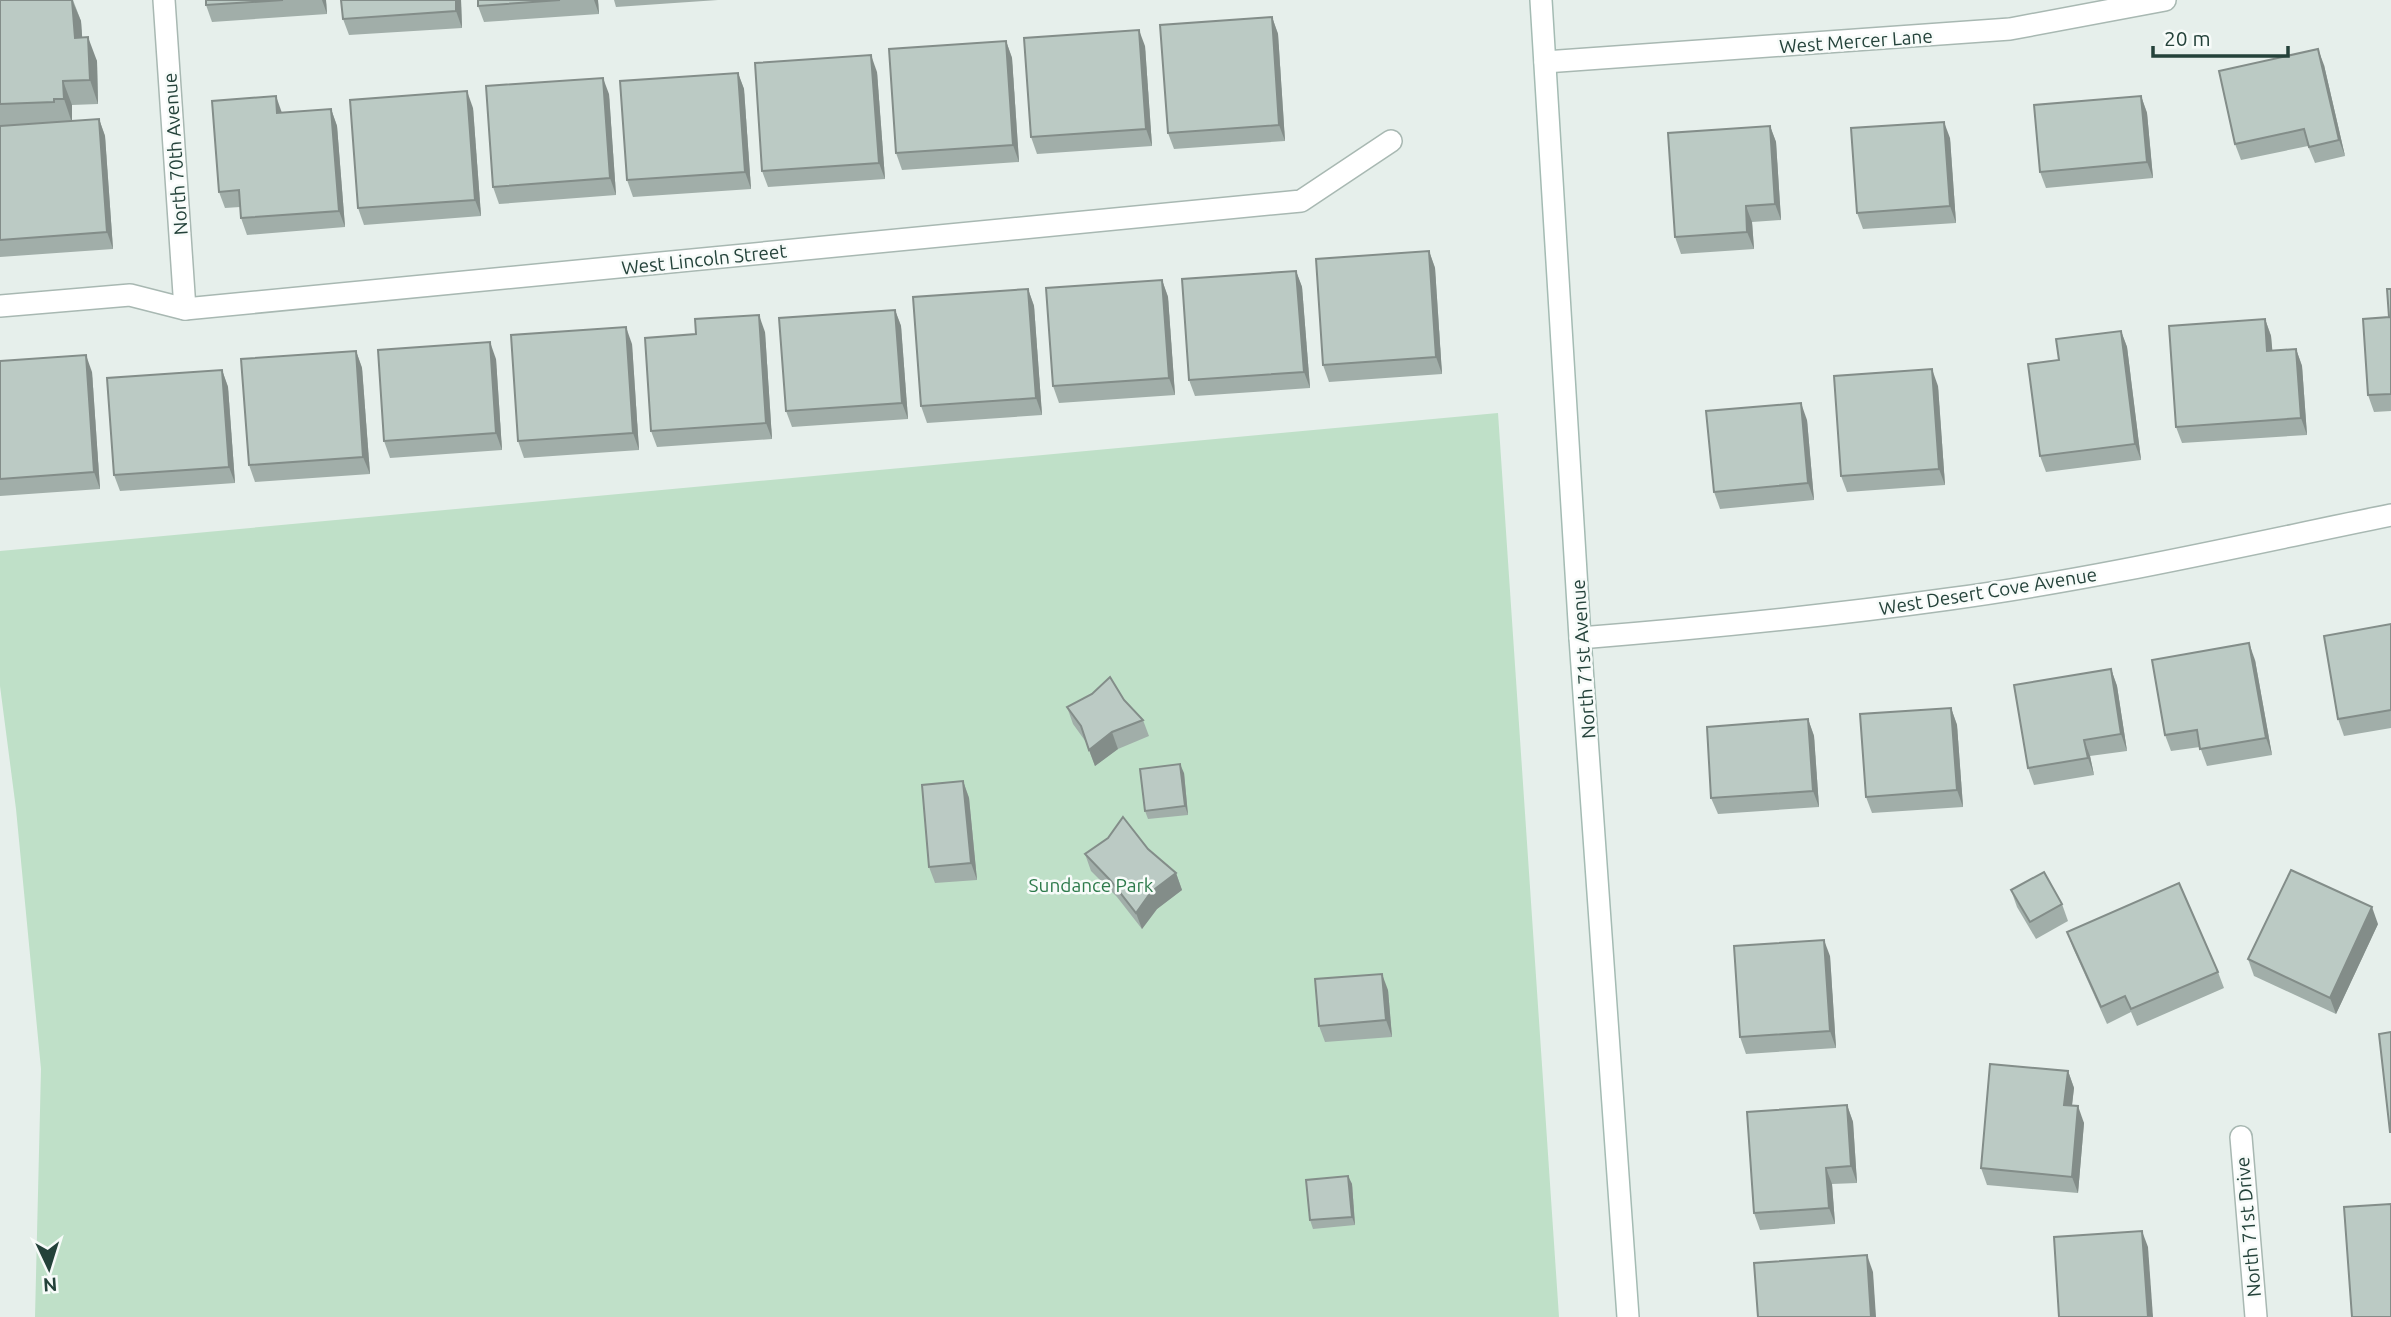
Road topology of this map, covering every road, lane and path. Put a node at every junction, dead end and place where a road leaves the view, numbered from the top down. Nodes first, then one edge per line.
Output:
1 (164, 0) edge
2 (1541, 0) edge
3 (2165, 0) edge
4 (1545, 62) junction
5 (1391, 141) dead end
6 (0, 306) edge
7 (185, 309) junction
8 (2391, 515) edge
9 (1580, 638) junction
10 (2241, 1137) dead end
11 (1628, 1317) edge
12 (2256, 1317) edge

1 - 7 street, North 70th Avenue
2 - 4 street, North 71st Avenue
3 - 4 street, West Mercer Lane
4 - 9 street, North 71st Avenue
5 - 7 street, West Lincoln Street
6 - 7 street, West Lincoln Street
8 - 9 street, West Desert Cove Avenue
9 - 11 street, North 71st Avenue
10 - 12 street, North 71st Drive

